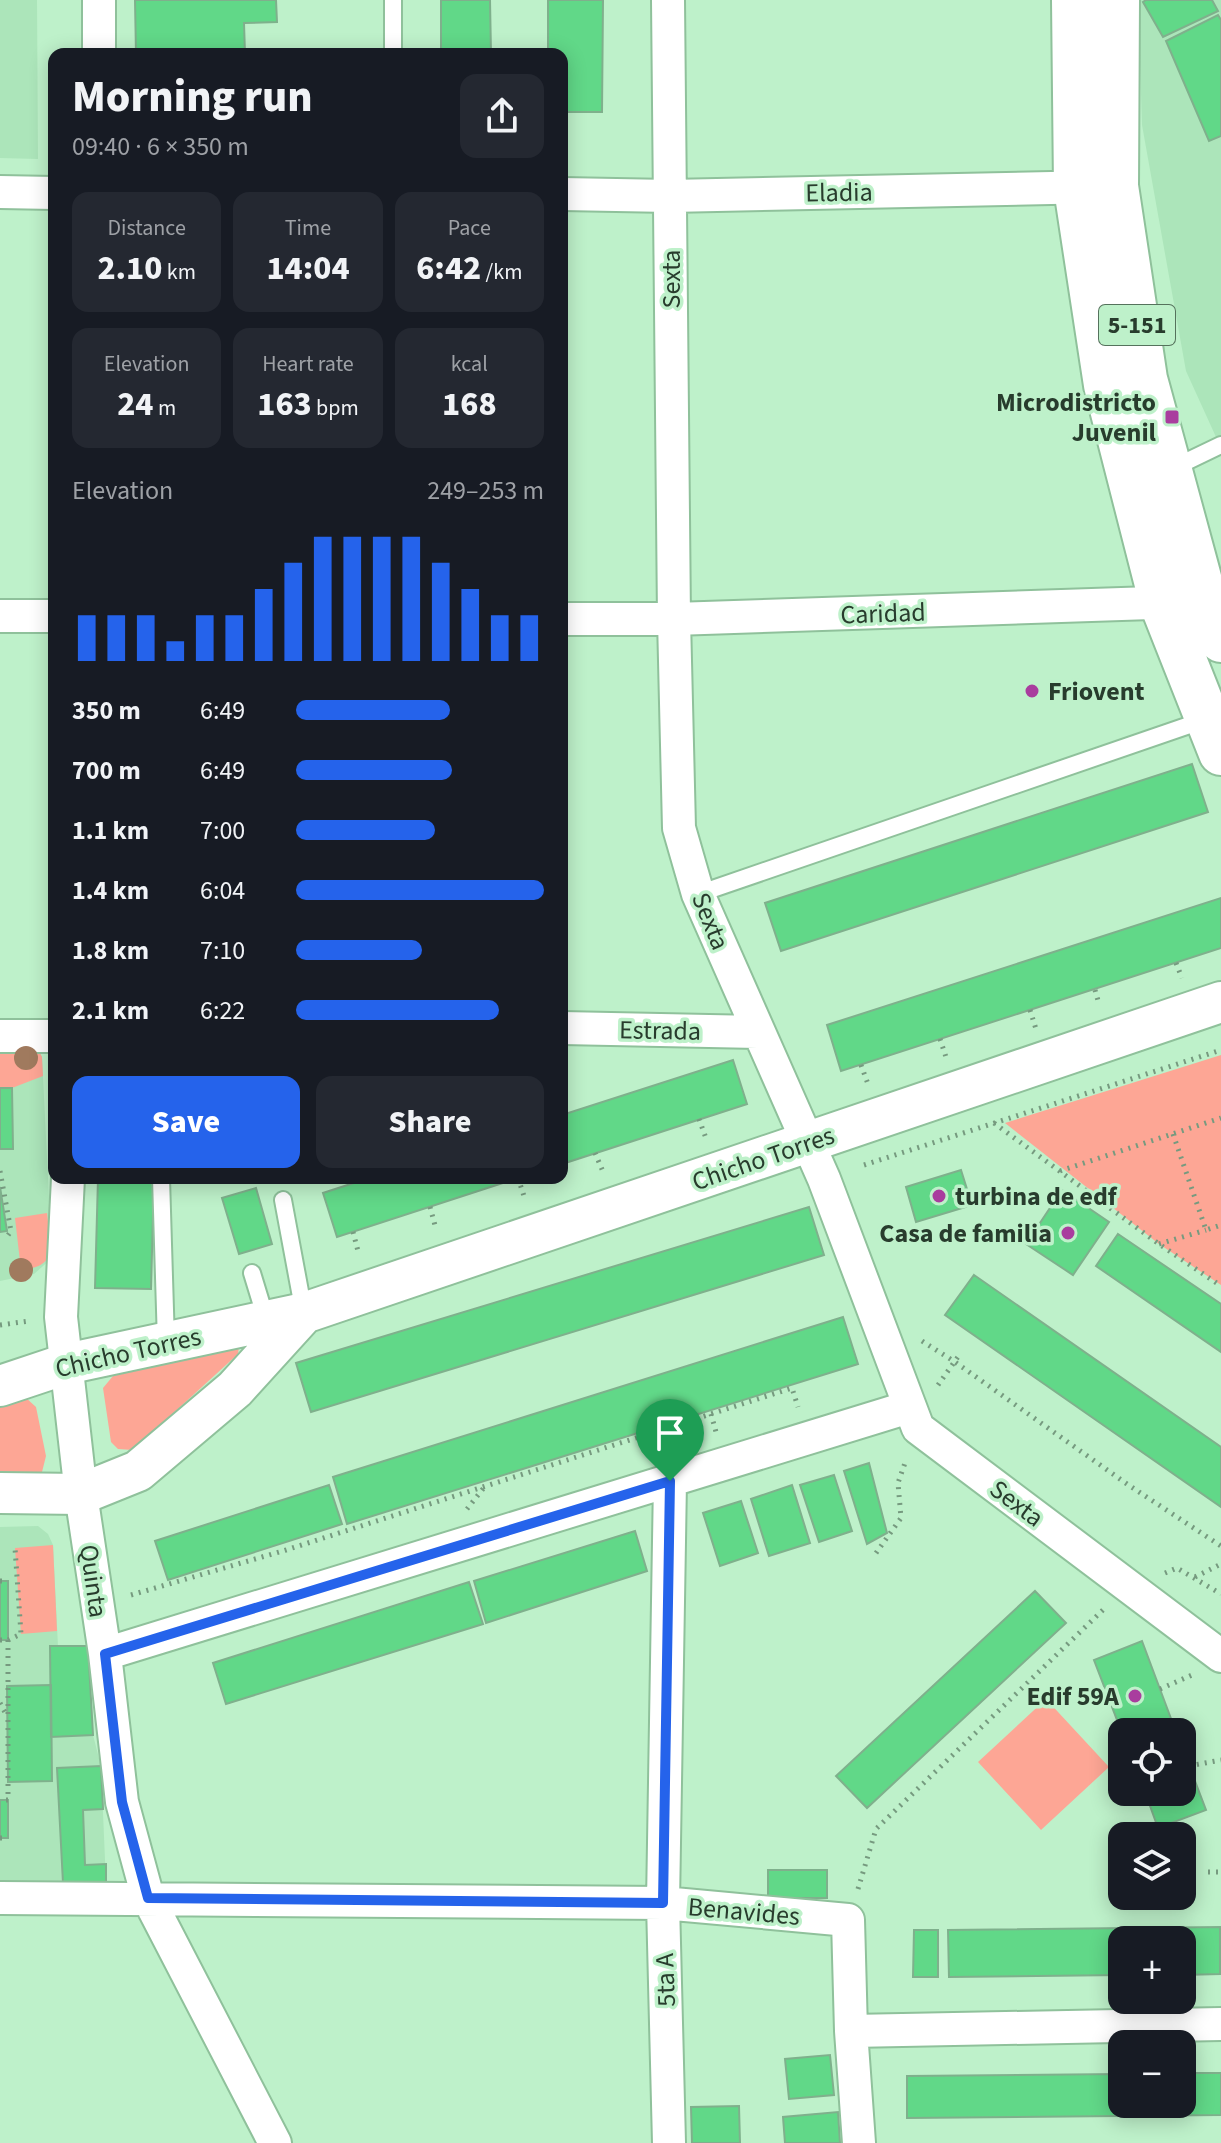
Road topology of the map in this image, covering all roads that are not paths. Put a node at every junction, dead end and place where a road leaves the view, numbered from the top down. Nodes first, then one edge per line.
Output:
1 (99, 0) edge
2 (393, 0) edge
3 (668, 0) edge
4 (1074, 0) edge
5 (1117, 0) edge
6 (99, 48) edge
7 (393, 48) edge
8 (1096, 187) junction
9 (0, 192) edge
10 (48, 193) edge
11 (568, 194) edge
12 (670, 196) junction
13 (1221, 445) edge
14 (1169, 469) junction
15 (1205, 600) junction
16 (1162, 604) junction
17 (0, 616) edge
18 (48, 616) edge
19 (568, 619) edge
20 (674, 619) junction
21 (1221, 640) edge
22 (1216, 727) edge
23 (698, 894) junction
24 (1221, 1002) edge
25 (568, 1028) edge
26 (758, 1032) junction
27 (0, 1036) edge
28 (48, 1036) edge
29 (808, 1142) junction
30 (68, 1184) edge
31 (161, 1184) edge
32 (283, 1200) dead end
33 (252, 1273) dead end
34 (286, 1317) junction
35 (166, 1343) junction
36 (66, 1364) junction
37 (0, 1386) edge
38 (909, 1407) junction
39 (670, 1481) junction
40 (0, 1493) edge
41 (81, 1494) junction
42 (105, 1654) junction
43 (1221, 1656) edge
44 (0, 1898) edge
45 (148, 1898) junction
46 (663, 1903) junction
47 (1221, 2024) edge
48 (851, 2031) junction
49 (275, 2143) edge
50 (669, 2143) edge
51 (859, 2143) edge

1 - 6 street
2 - 7 lane
3 - 12 street, Sexta
4 - 8 main road, 5-151
5 - 8 main road, 5-151
8 - 12 street, Eladia
8 - 14 main road, 5-151
8 - 16 main road, 5-151
9 - 10 street
11 - 12 street, Eladia
12 - 20 street, Sexta
13 - 14 lane
14 - 15 main road, 5-151
15 - 16 street, Caridad
15 - 21 main road, 5-151
16 - 20 street, Caridad
16 - 22 main road, 5-151
17 - 18 street
19 - 20 street, Caridad
20 - 23 street, Sexta
22 - 23 lane
23 - 26 street, Sexta
24 - 29 street, Chicho Torres
25 - 26 street, Estrada
26 - 29 street, Sexta
27 - 28 street
29 - 34 street, Chicho Torres
29 - 38 street, Sexta
30 - 36 street, Quinta
31 - 35 lane
32 - 34 lane
33 - 34 lane
34 - 35 street, Chicho Torres
34 - 41 street, Chicho Torres
35 - 36 street, Chicho Torres
36 - 37 street, Chicho Torres
36 - 41 street, Quinta
38 - 39 street
38 - 43 street, Sexta
39 - 42 street
39 - 46 street, 5ta A
40 - 41 street, Chicho Torres
41 - 42 street, Quinta
42 - 45 street, Quinta
44 - 45 street, Benavides
45 - 46 street, Benavides
45 - 49 street, Quinta
46 - 48 street, Benavides
46 - 50 street, 5ta A
47 - 48 street
48 - 51 street

